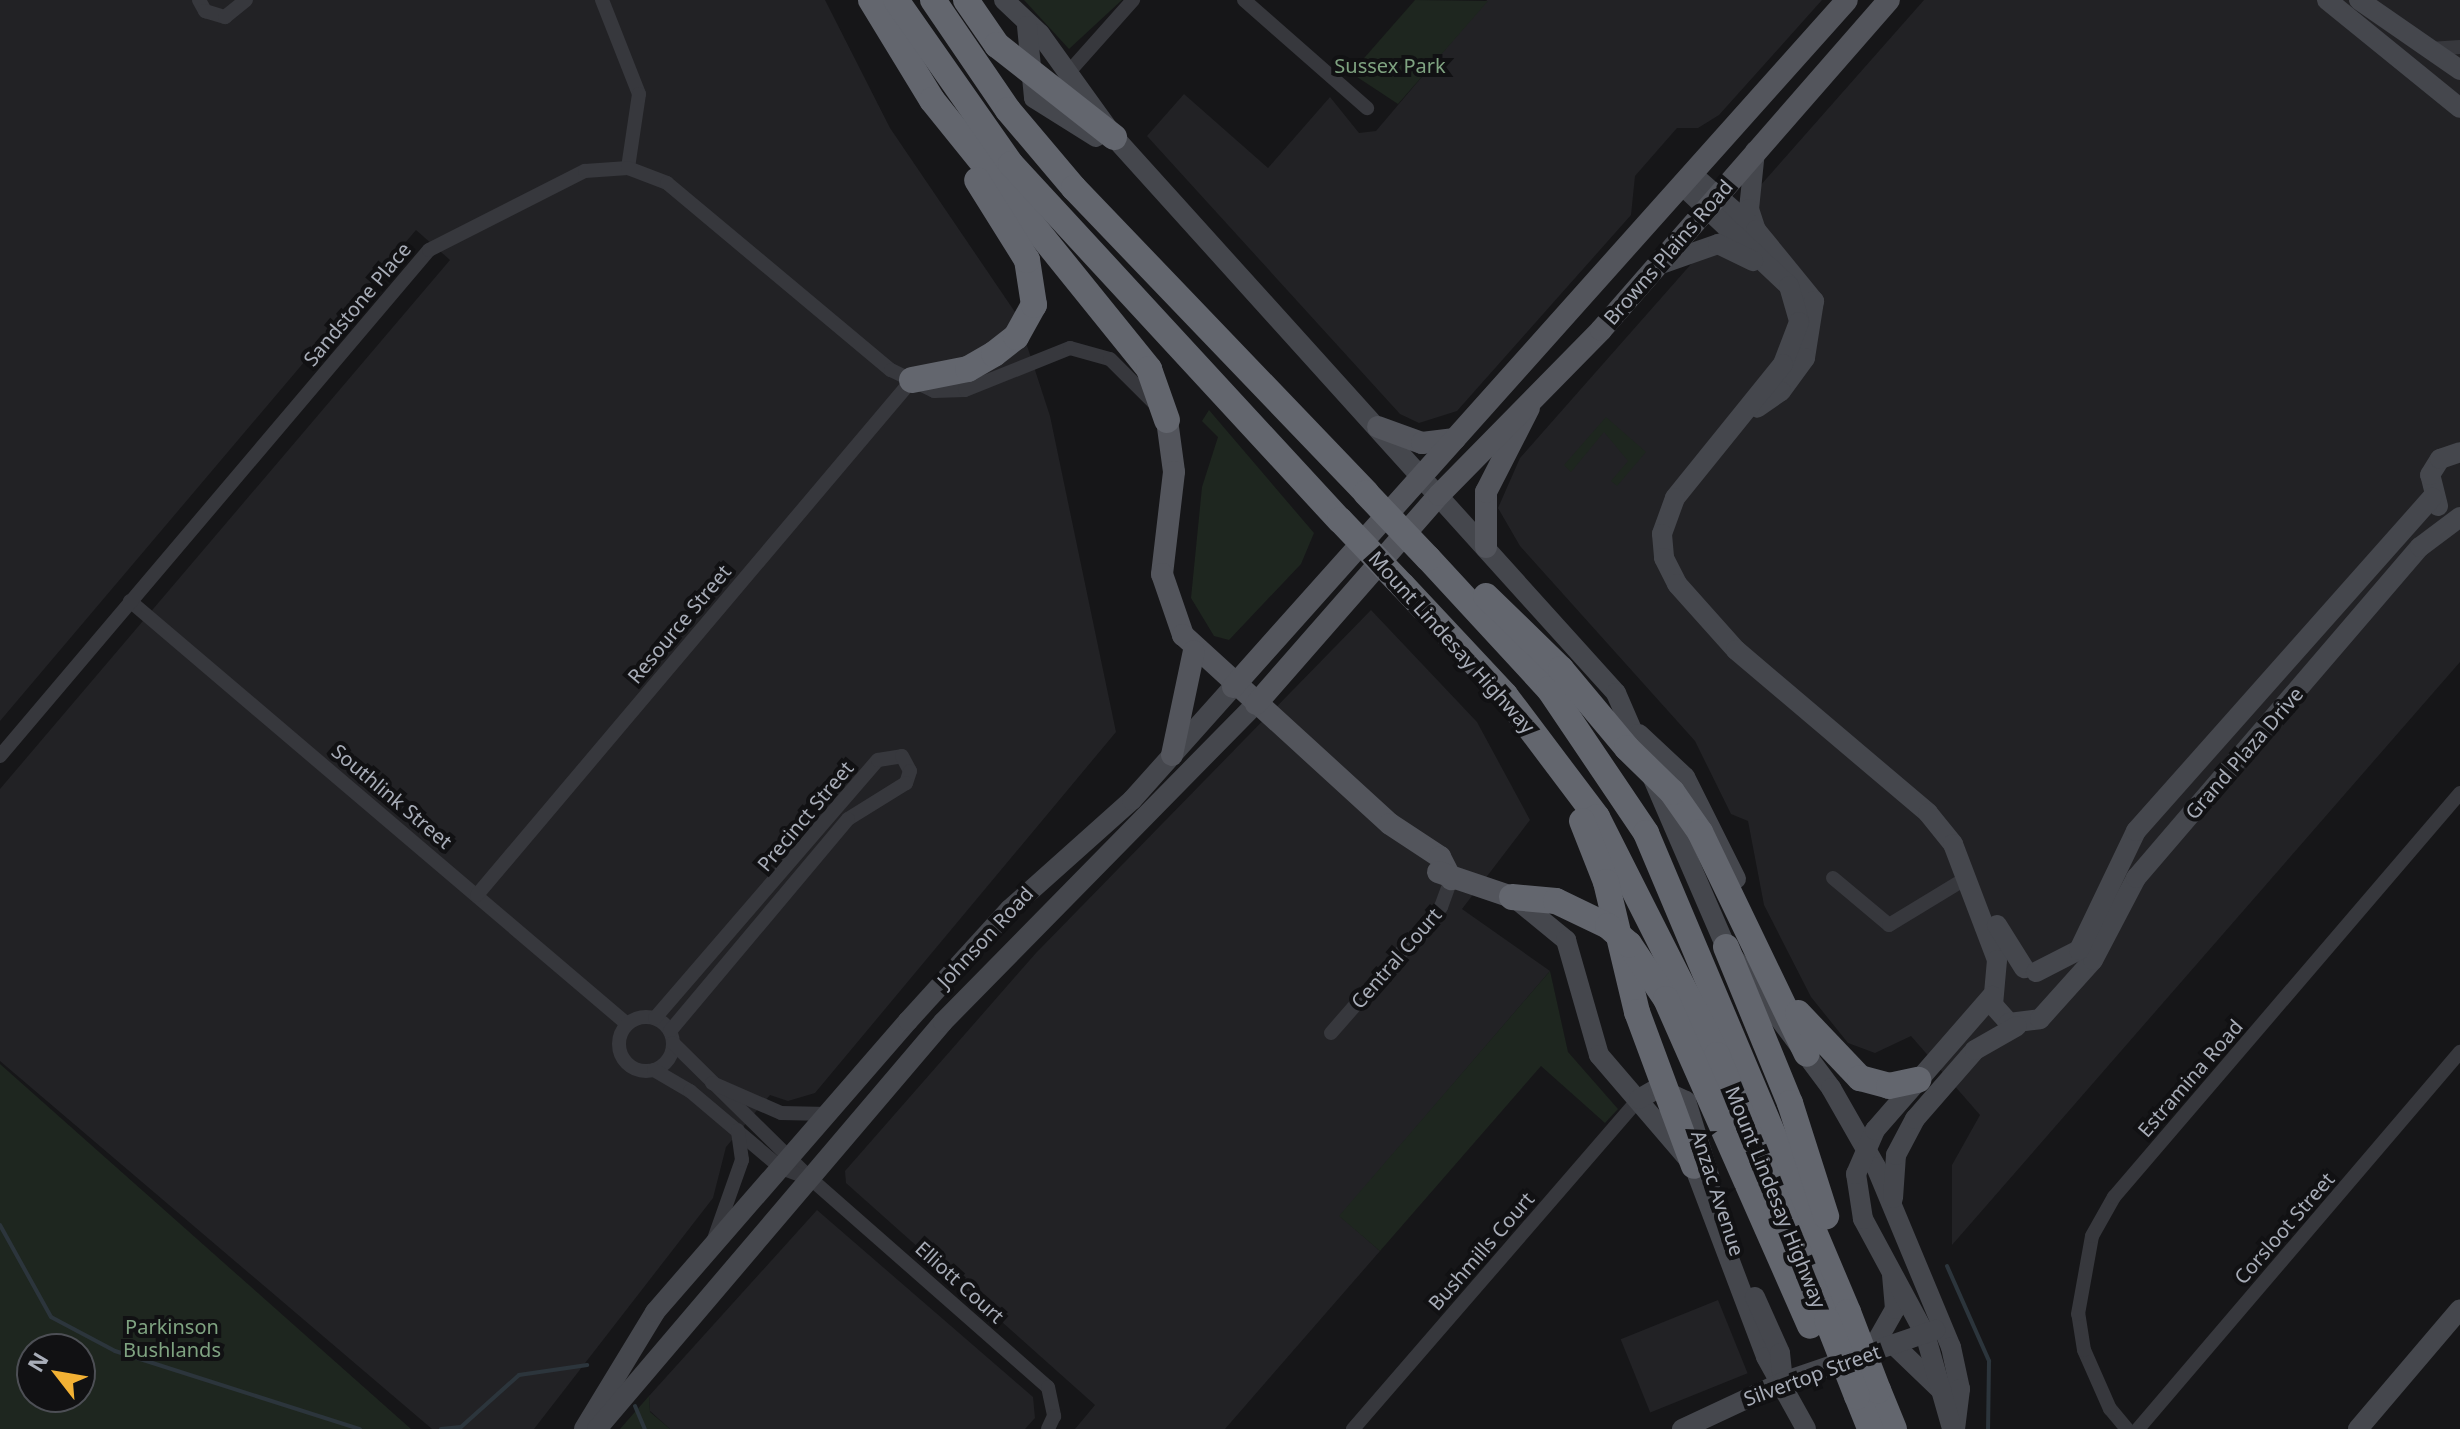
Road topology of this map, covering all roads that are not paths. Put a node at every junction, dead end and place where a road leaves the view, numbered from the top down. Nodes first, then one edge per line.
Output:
1 (199, 0) edge
2 (246, 0) edge
3 (602, 0) edge
4 (871, 0) edge
5 (896, 0) edge
6 (933, 0) edge
7 (966, 0) edge
8 (1004, 0) edge
9 (1133, 0) edge
10 (1244, 0) edge
11 (1847, 0) edge
12 (1889, 0) edge
13 (2327, 0) edge
14 (2359, 0) edge
15 (1027, 26) junction
16 (2460, 47) edge
17 (2429, 49) junction
18 (1030, 69) junction
19 (2460, 70) edge
20 (1068, 73) junction
21 (932, 100) junction
22 (1367, 108) dead end
23 (2460, 108) edge
24 (1114, 137) junction
25 (1755, 151) junction
26 (628, 168) junction
27 (1688, 181) junction
28 (1712, 202) junction
29 (1756, 230) junction
30 (1658, 265) junction
31 (1774, 271) junction
32 (912, 380) junction
33 (1529, 406) junction
34 (1744, 417) junction
35 (1167, 420) junction
36 (1378, 427) junction
37 (1455, 439) junction
38 (2458, 452) edge
39 (1417, 480) junction
40 (1439, 495) junction
41 (2432, 498) junction
42 (2460, 516) edge
43 (1486, 547) junction
44 (1428, 558) junction
45 (130, 601) junction
46 (1194, 651) junction
47 (1233, 687) junction
48 (1256, 704) junction
49 (1633, 741) junction
50 (1172, 755) junction
51 (0, 756) edge
52 (1555, 760) junction
53 (2460, 793) edge
54 (1968, 877) junction
55 (1833, 878) dead end
56 (1451, 879) junction
57 (477, 895) junction
58 (1512, 897) junction
59 (1726, 947) junction
60 (698, 970) junction
61 (2030, 970) junction
62 (711, 982) junction
63 (1994, 990) junction
64 (1775, 992) junction
65 (2049, 1005) junction
66 (1802, 1016) junction
67 (655, 1018) junction
68 (627, 1024) junction
69 (2017, 1026) junction
70 (1331, 1033) dead end
71 (672, 1037) junction
72 (2460, 1052) edge
73 (1807, 1054) junction
74 (654, 1070) junction
75 (704, 1080) junction
76 (1918, 1080) junction
77 (1668, 1089) junction
78 (1639, 1099) junction
79 (829, 1113) junction
80 (738, 1130) junction
81 (1864, 1145) junction
82 (787, 1162) junction
83 (1694, 1166) junction
84 (811, 1179) junction
85 (1893, 1204) junction
86 (709, 1251) junction
87 (1892, 1271) junction
88 (2460, 1309) edge
89 (1828, 1319) junction
90 (1934, 1330) junction
91 (1894, 1345) junction
92 (1870, 1353) junction
93 (1783, 1382) junction
94 (1945, 1393) junction
95 (1877, 1428) edge
96 (584, 1429) edge
97 (597, 1429) edge
98 (1048, 1429) edge
99 (1353, 1429) edge
100 (1682, 1429) edge
101 (1806, 1429) edge
102 (1953, 1429) edge
103 (2127, 1429) edge
104 (2138, 1429) edge
105 (2358, 1429) edge

1 - 2 street
3 - 26 street
4 - 21 highway
5 - 52 highway, Mount Lindesay Highway, bridge
6 - 44 highway, Mount Lindesay Highway, bridge
7 - 18 highway
8 - 15 main road
9 - 20 street
10 - 22 street
11 - 27 main road, Browns Plains Road
12 - 25 main road, Browns Plains Road
13 - 23 main road
14 - 17 main road
15 - 18 main road
15 - 20 main road
16 - 17 street
17 - 19 main road
18 - 24 highway
18 - 39 main road
20 - 24 main road
21 - 32 highway
21 - 35 highway
24 - 36 main road
25 - 28 main road, Browns Plains Road
25 - 29 main road
26 - 32 street, Sandstone Place
26 - 45 street, Sandstone Place
27 - 28 main road
27 - 37 main road, Browns Plains Road
28 - 29 main road
28 - 30 main road, Browns Plains Road
28 - 31 main road
29 - 34 main road
30 - 31 main road
30 - 33 main road, Browns Plains Road
31 - 34 main road
32 - 35 street, Sandstone Place
32 - 57 street, Resource Street
33 - 40 main road, Browns Plains Road
33 - 43 main road
34 - 54 main road
35 - 46 main road
36 - 37 main road
36 - 39 main road
37 - 39 main road, Browns Plains Road
38 - 41 main road
39 - 40 main road
39 - 47 main road, Johnson Road
40 - 43 main road
40 - 48 main road, Johnson Road
41 - 42 main road
41 - 61 main road, Grand Plaza Drive
42 - 65 main road, Grand Plaza Drive
43 - 49 main road
44 - 49 highway
44 - 89 highway, Mount Lindesay Highway
45 - 51 street, Sandstone Place
45 - 57 street, Southlink Street
46 - 47 main road
46 - 50 main road
47 - 48 main road
47 - 50 main road, Johnson Road
48 - 56 main road
48 - 84 main road, Johnson Road
49 - 59 main road
49 - 64 highway, bridge
49 - 66 main road
50 - 79 main road, Johnson Road
52 - 77 highway
52 - 89 highway, Mount Lindesay Highway
53 - 103 street, Estramina Road
54 - 55 street
54 - 61 main road
54 - 63 main road
56 - 58 main road, Anzac Avenue
56 - 70 street, Central Court
57 - 68 street, Southlink Street
58 - 78 main road, Anzac Avenue
58 - 89 highway, bridge
59 - 73 main road
59 - 89 highway
60 - 62 street
60 - 62 street, Precinct Street
60 - 67 street, Precinct Street
61 - 63 main road
61 - 65 main road
62 - 71 street, Precinct Street
63 - 69 main road
63 - 76 main road
64 - 66 highway
64 - 73 highway
65 - 69 main road
66 - 76 highway
67 - 68 street
67 - 71 street
68 - 74 street
69 - 85 main road
71 - 74 street
71 - 75 street
72 - 104 street, Corsloot Street
73 - 81 main road
74 - 80 street
75 - 79 street
75 - 82 street
76 - 81 main road
77 - 78 main road
77 - 83 highway
77 - 93 main road, Anzac Avenue
78 - 83 main road, Anzac Avenue
78 - 99 street, Bushmills Court
79 - 82 main road, Johnson Road
80 - 82 street
80 - 86 street
81 - 85 main road
81 - 87 main road
82 - 84 street, Elliott Court
82 - 86 main road, Johnson Road
83 - 93 main road, Anzac Avenue
84 - 97 main road, Johnson Road
84 - 98 street, Elliott Court
85 - 90 main road
86 - 96 main road, Johnson Road
87 - 90 main road
87 - 92 main road
88 - 105 main road
89 - 95 highway, Mount Lindesay Highway, bridge
90 - 91 main road, Silvertop Street
90 - 94 main road
90 - 102 main road
91 - 92 main road, Silvertop Street
91 - 94 main road
92 - 93 main road, Silvertop Street
93 - 100 main road, Silvertop Street
93 - 101 main road, Anzac Avenue
94 - 102 main road

